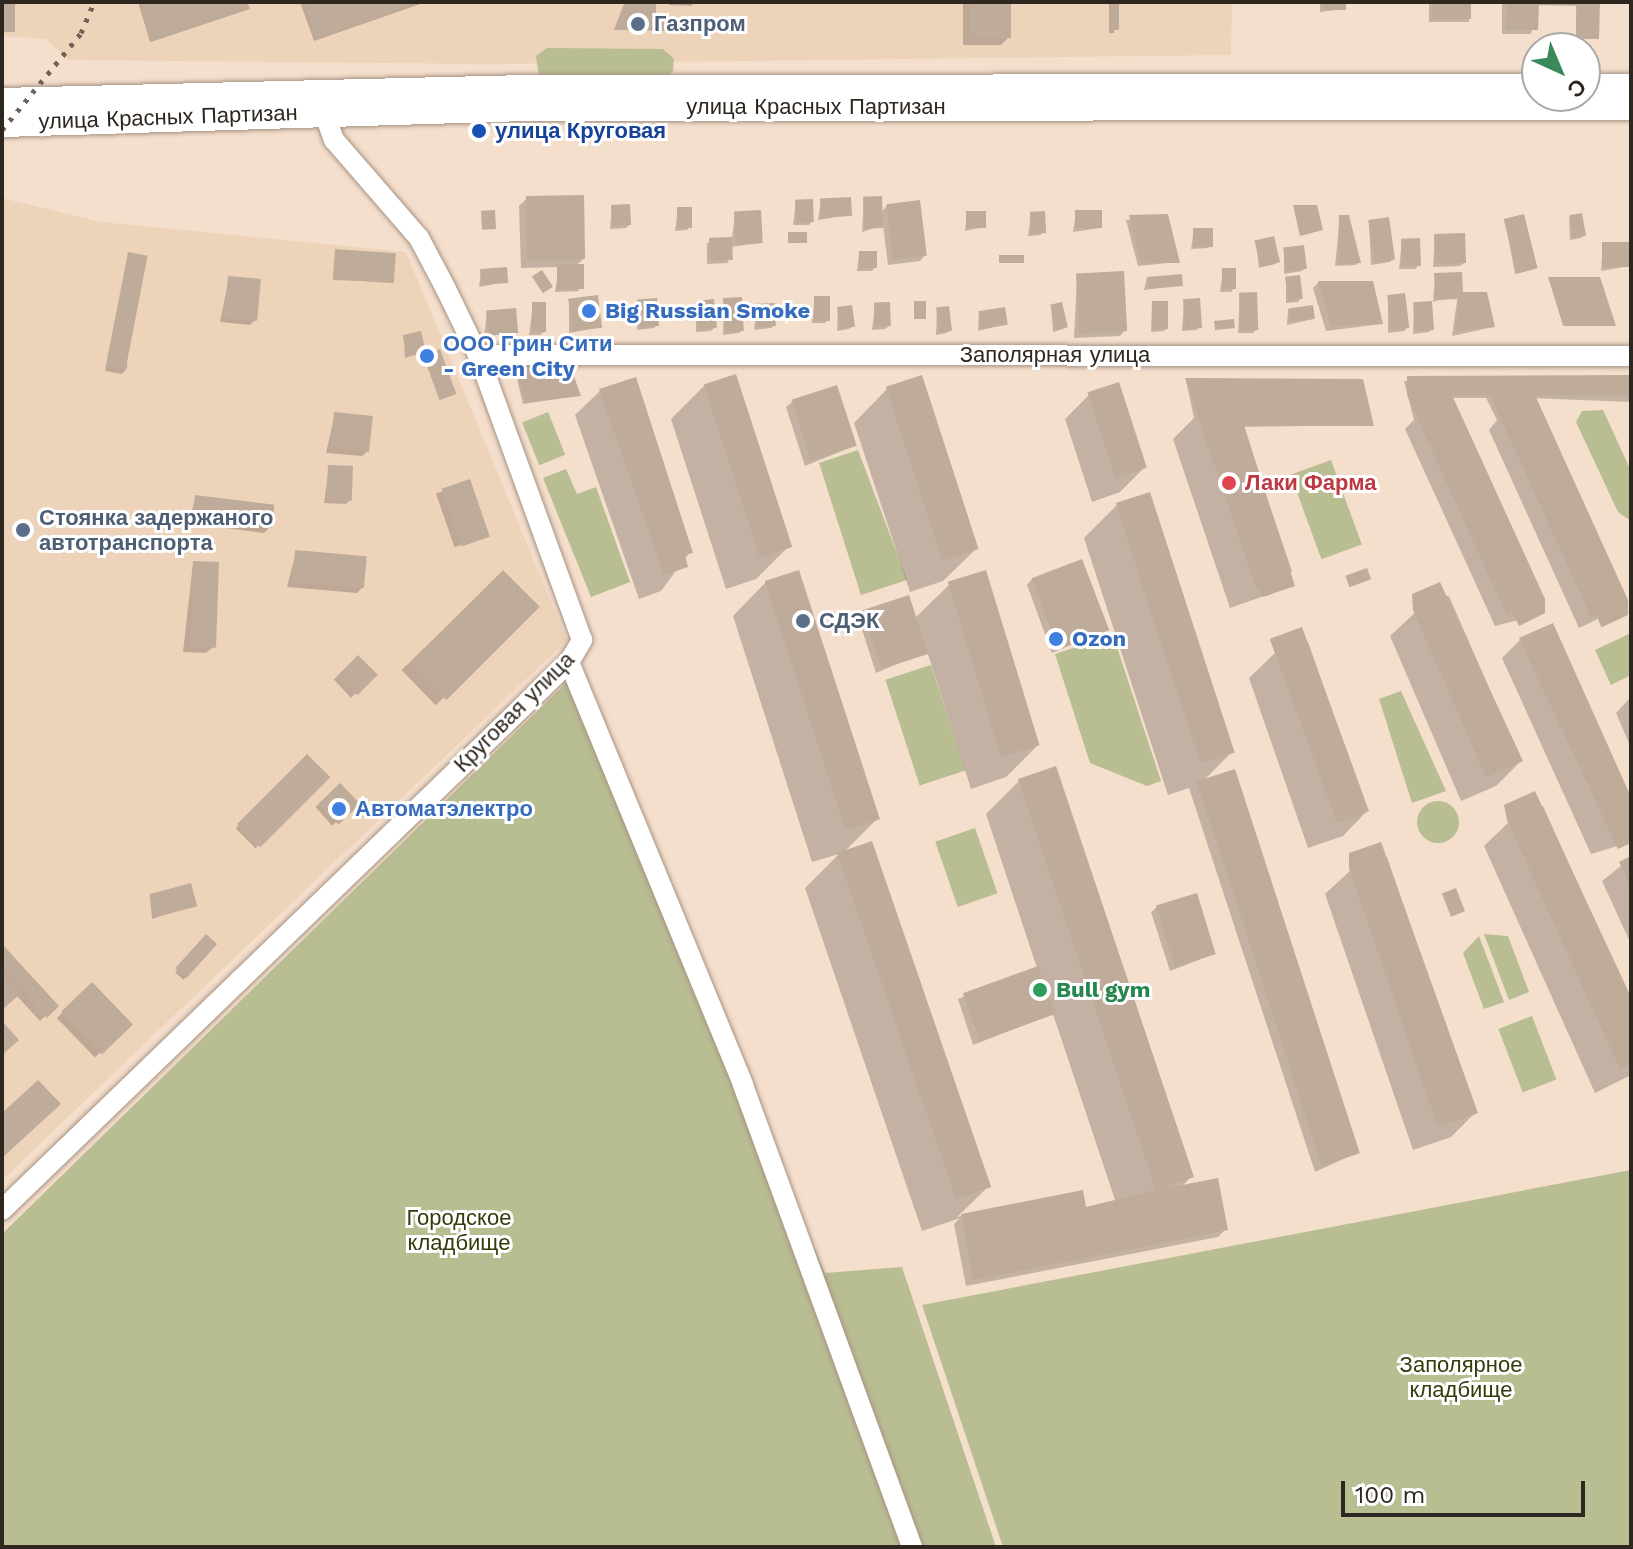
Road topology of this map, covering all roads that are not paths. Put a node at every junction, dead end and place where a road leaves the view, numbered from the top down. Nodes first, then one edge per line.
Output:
1 (1521, 87) edge
2 (1601, 87) edge
3 (1631, 87) edge
4 (2, 101) edge
5 (324, 102) junction
6 (1631, 107) edge
7 (2, 124) edge
8 (478, 355) junction
9 (1631, 356) edge
10 (569, 662) junction
11 (2, 1210) edge
12 (912, 1547) edge

1 - 5 main road, улица Красных Партизан
2 - 3 main road
4 - 5 main road, улица Красных Партизан
5 - 6 main road, улица Красных Партизан
5 - 7 main road, улица Красных Партизан
5 - 8 street, Круговая улица
8 - 9 street, Заполярная улица
8 - 10 street, Круговая улица
10 - 11 street, Круговая улица
10 - 12 street

